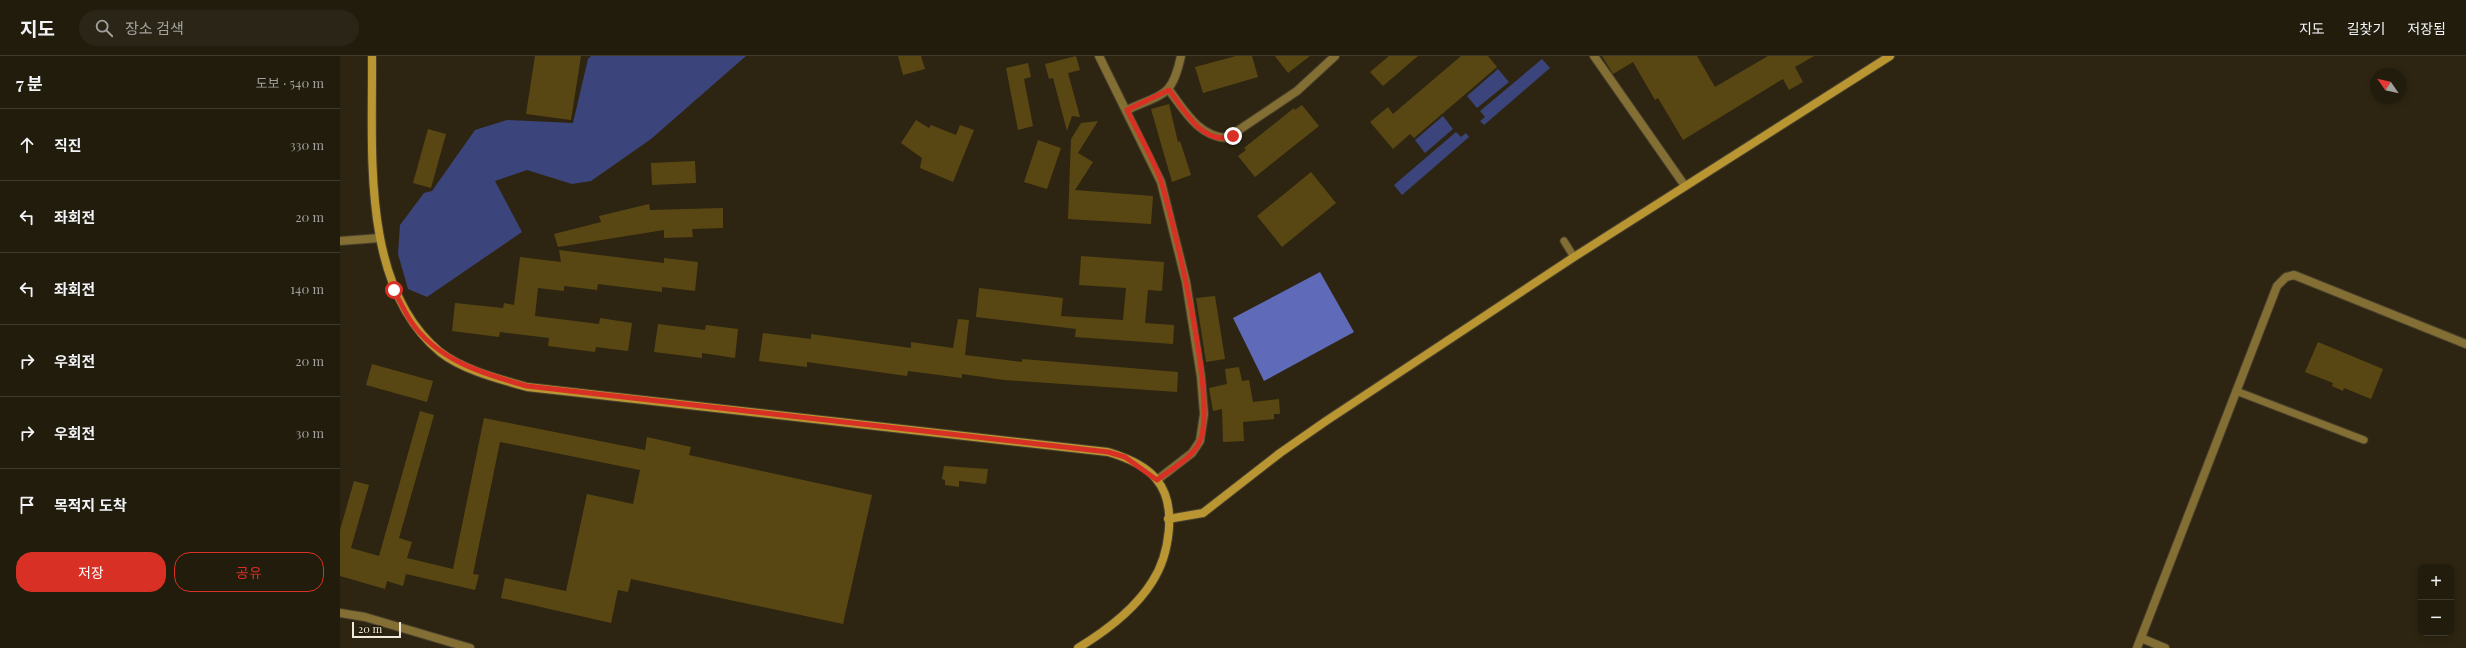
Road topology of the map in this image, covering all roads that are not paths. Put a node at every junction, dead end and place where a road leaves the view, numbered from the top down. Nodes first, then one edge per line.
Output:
1 (372, 56) edge
2 (1099, 56) edge
3 (1181, 56) edge
4 (1335, 56) edge
5 (1594, 56) edge
6 (1890, 56) edge
7 (1169, 90) junction
8 (1127, 110) junction
9 (1685, 186) junction
10 (380, 238) junction
11 (340, 241) edge
12 (1564, 241) dead end
13 (1574, 256) junction
14 (2466, 344) edge
15 (2236, 391) junction
16 (2364, 440) dead end
17 (1157, 480) junction
18 (1168, 519) junction
19 (340, 613) edge
20 (2141, 638) junction
21 (470, 648) edge
22 (1078, 648) edge
23 (2137, 648) edge
24 (2165, 648) edge

1 - 10 street
2 - 8 street
3 - 7 street
4 - 7 street
5 - 9 street
6 - 9 street
7 - 8 street
8 - 17 street
9 - 13 street
10 - 11 street
10 - 17 street
12 - 13 lane
13 - 18 street
14 - 15 street
15 - 16 lane
15 - 20 street
17 - 18 street
18 - 22 street
19 - 21 street
20 - 23 street
20 - 24 street

